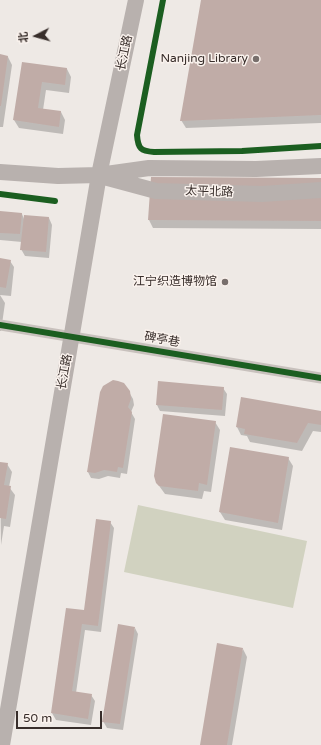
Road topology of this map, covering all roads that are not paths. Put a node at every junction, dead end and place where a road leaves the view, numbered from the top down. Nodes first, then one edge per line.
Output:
1 (136, 0) edge
2 (321, 166) edge
3 (0, 172) edge
4 (99, 175) junction
5 (321, 190) edge
6 (0, 325) edge
7 (72, 336) junction
8 (321, 378) edge
9 (2, 745) edge

1 - 4 main road, 长江路
2 - 4 main road, 太平北路
3 - 4 main road, 太平北路
4 - 5 main road, 太平北路
4 - 7 main road, 长江路
6 - 7 street, 碑亭巷
7 - 8 street, 碑亭巷
7 - 9 main road, 长江路

